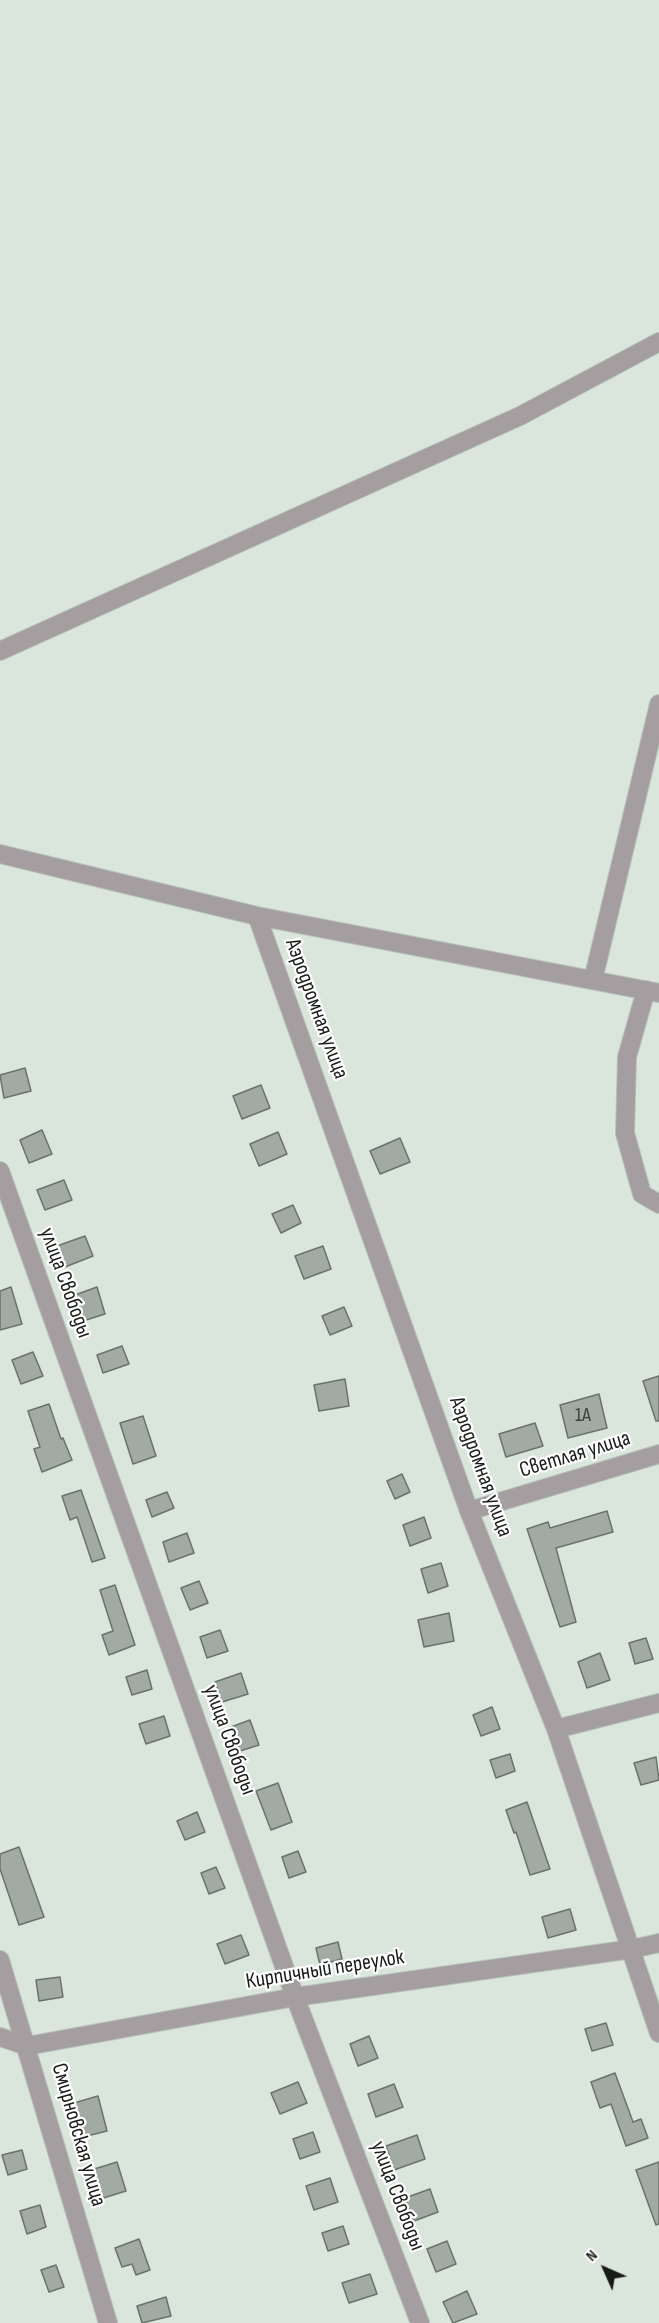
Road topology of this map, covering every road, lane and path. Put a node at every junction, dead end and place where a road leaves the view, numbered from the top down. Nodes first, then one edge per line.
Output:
1 (659, 342) edge
2 (0, 651) edge
3 (659, 704) edge
4 (0, 854) edge
5 (257, 916) junction
6 (593, 980) junction
7 (653, 991) edge
8 (0, 1171) edge
9 (659, 1204) edge
10 (659, 1454) edge
11 (470, 1511) junction
12 (659, 1703) edge
13 (556, 1729) junction
14 (659, 1943) edge
15 (632, 1949) junction
16 (0, 1960) edge
17 (295, 1997) junction
18 (659, 2033) edge
19 (0, 2037) edge
20 (27, 2046) junction
21 (108, 2323) edge
22 (420, 2323) edge

1 - 2 street
3 - 6 street
4 - 5 street
5 - 6 street
5 - 11 street, Аэродромная улица
6 - 7 street
7 - 9 street
8 - 17 street, улица Свободы
10 - 11 street, Светлая улица
11 - 13 street, Аэродромная улица
12 - 13 street
13 - 15 street, Аэродромная улица
14 - 15 street, Кирпичный переулок
15 - 17 street, Кирпичный переулок
15 - 18 street, Аэродромная улица
16 - 20 street, Смирновская улица
17 - 20 street, Кирпичный переулок
17 - 22 street, улица Свободы
19 - 20 street, Кирпичный переулок
20 - 21 street, Смирновская улица

